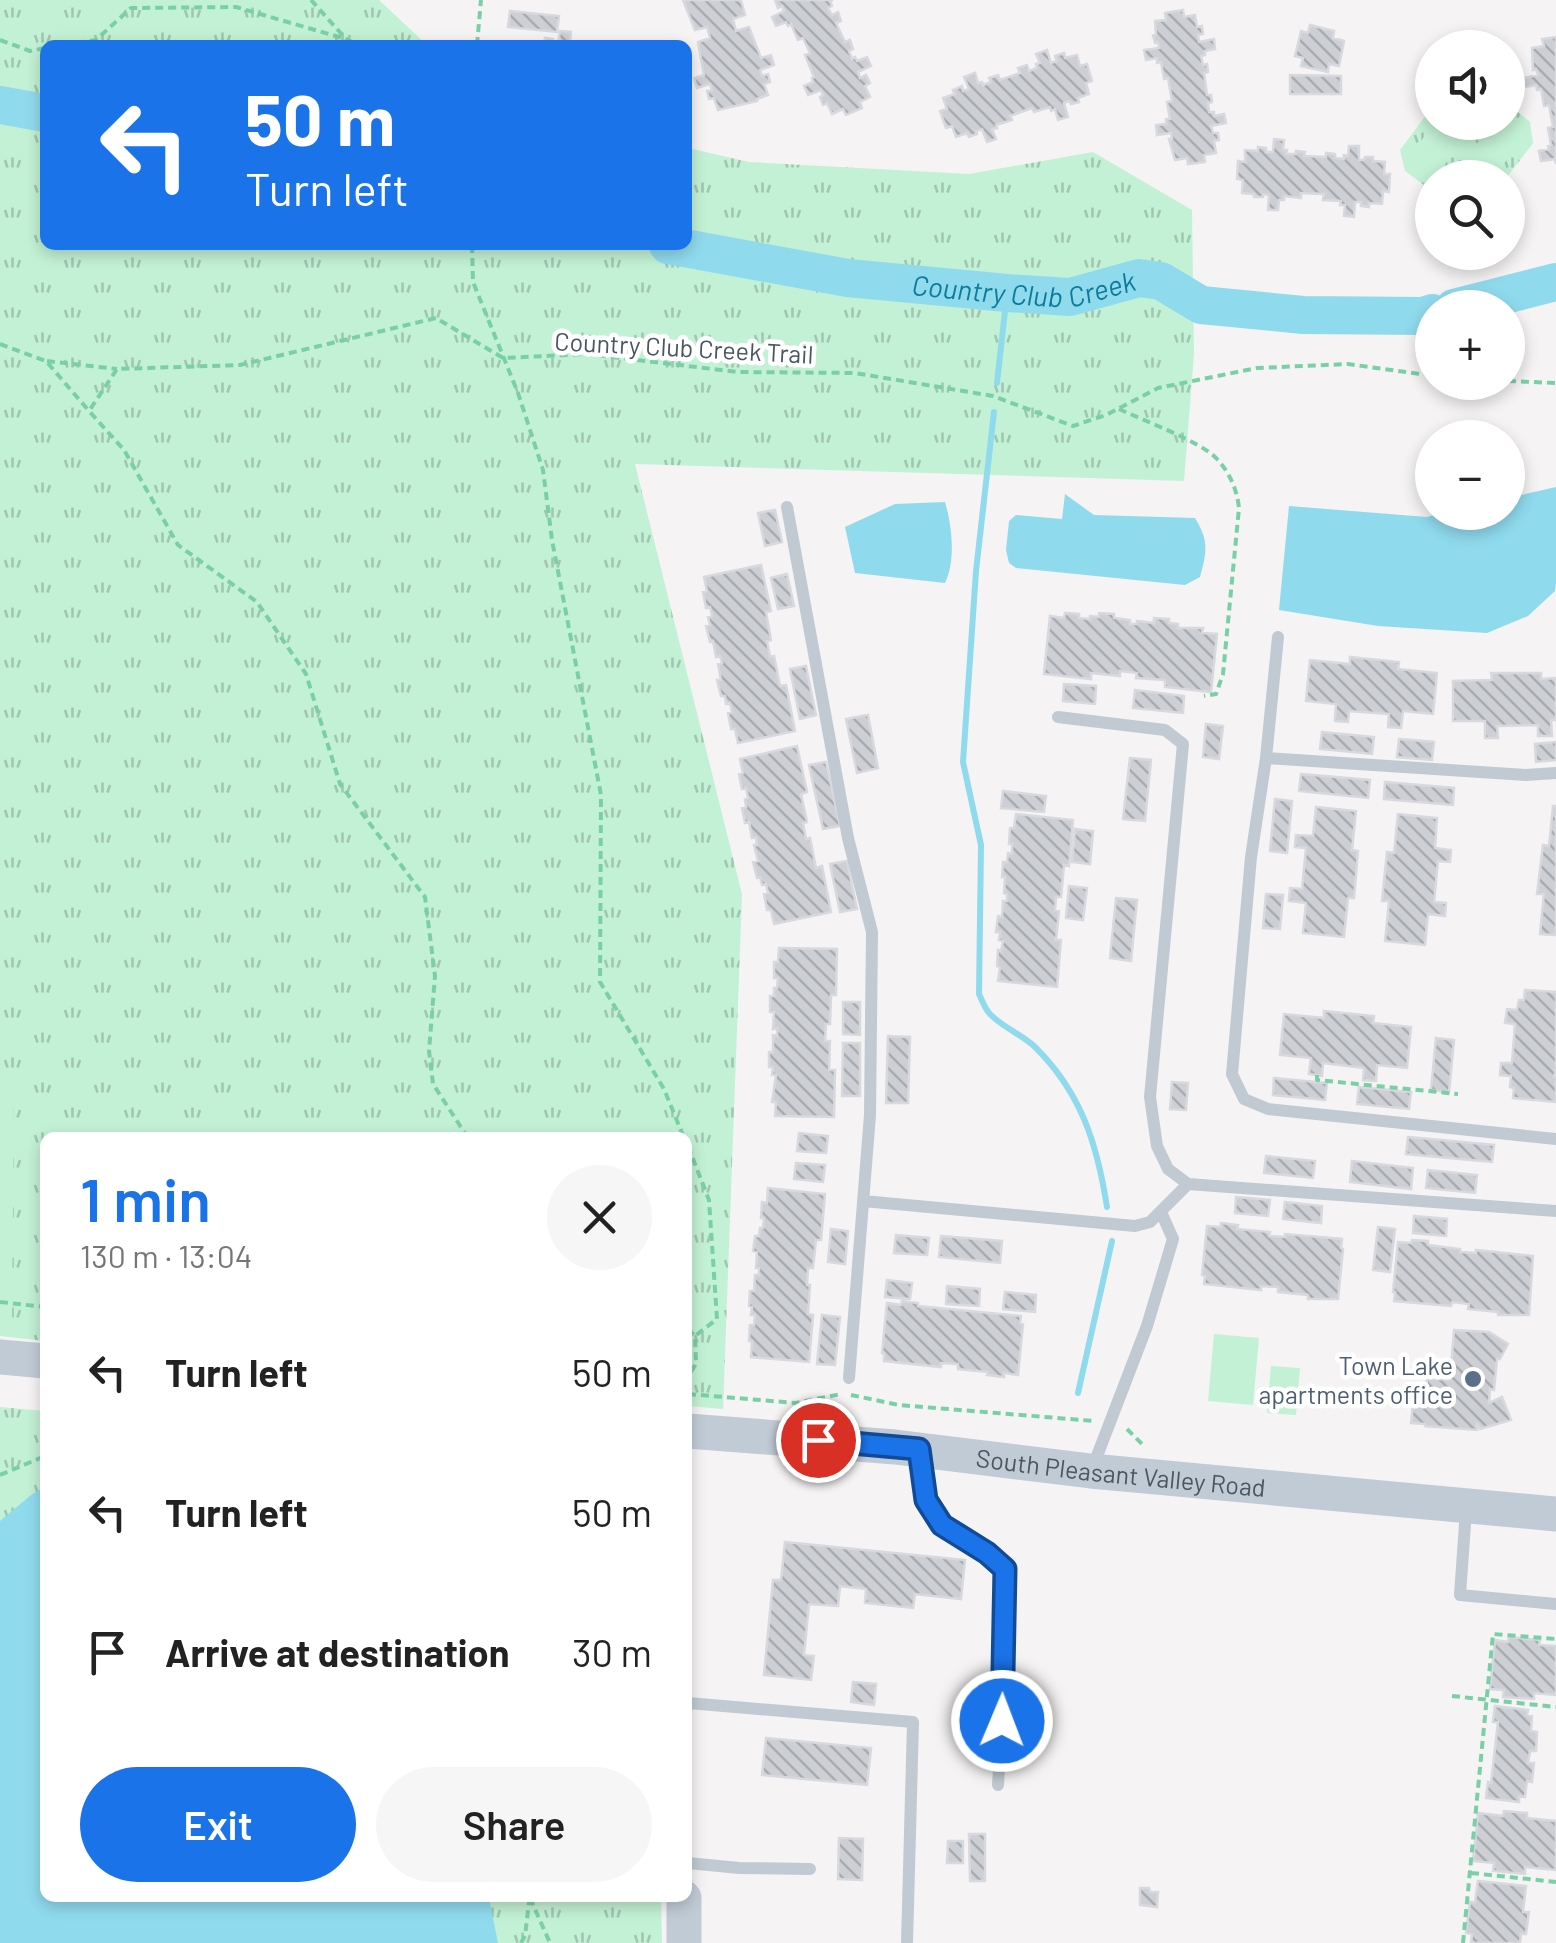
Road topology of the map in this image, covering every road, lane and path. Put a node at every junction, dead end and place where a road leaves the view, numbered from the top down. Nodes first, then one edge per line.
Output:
1 (311, 0) edge
2 (481, 0) edge
3 (346, 39) joint
4 (0, 40) edge
5 (96, 40) edge
6 (477, 40) edge
7 (40, 49) edge
8 (472, 250) edge
9 (0, 344) edge
10 (504, 358) junction
11 (46, 361) junction
12 (116, 368) junction
13 (1415, 373) edge
14 (1525, 382) edge
15 (1556, 383) edge
16 (1119, 409) junction
17 (89, 411) junction
18 (787, 507) dead end
19 (1278, 637) dead end
20 (1204, 696) dead end
21 (1058, 717) dead end
22 (1266, 758) junction
23 (1556, 772) edge
24 (1317, 1075) dead end
25 (1458, 1094) dead end
26 (464, 1132) edge
27 (682, 1132) edge
28 (1556, 1139) edge
29 (692, 1156) edge
30 (1188, 1184) junction
31 (863, 1201) junction
32 (1556, 1211) edge
33 (1161, 1212) junction
34 (0, 1302) edge
35 (40, 1306) edge
36 (692, 1334) edge
37 (694, 1336) junction
38 (0, 1357) edge
39 (40, 1361) edge
40 (692, 1370) edge
41 (849, 1378) dead end
42 (692, 1394) edge
43 (1109, 1422) junction
44 (692, 1431) edge
45 (919, 1449) junction
46 (40, 1457) edge
47 (1091, 1471) junction
48 (0, 1475) edge
49 (1466, 1504) junction
50 (1556, 1514) edge
51 (1556, 1604) edge
52 (1556, 1639) edge
53 (1452, 1696) dead end
54 (1486, 1700) junction
55 (692, 1703) edge
56 (1556, 1707) edge
57 (998, 1785) dead end
58 (692, 1862) edge
59 (810, 1869) dead end
60 (1470, 1873) junction
61 (1556, 1882) edge
62 (529, 1902) edge
63 (532, 1902) edge
64 (684, 1902) edge
65 (521, 1943) edge
66 (550, 1943) edge
67 (684, 1943) edge
68 (907, 1943) edge
69 (1463, 1943) edge

1 - 3 path
2 - 6 path
3 - 5 path
4 - 7 path
8 - 10 path
9 - 11 path
10 - 12 path
10 - 16 path, Country Club Creek Trail
10 - 27 path
11 - 12 path
11 - 17 path
12 - 17 path
13 - 16 path, Country Club Creek Trail
14 - 15 path
16 - 20 path
17 - 26 path
18 - 31 lane
19 - 22 lane
21 - 30 lane
22 - 23 lane
22 - 28 lane
24 - 25 path
29 - 37 path
30 - 32 lane
30 - 33 lane
31 - 33 lane
31 - 41 lane
33 - 43 lane
34 - 35 path
36 - 37 path
37 - 40 path
38 - 39 main road
42 - 43 path
43 - 47 lane
44 - 45 main road, South Pleasant Valley Road
45 - 47 main road, South Pleasant Valley Road
45 - 57 lane
46 - 48 path
47 - 49 main road, South Pleasant Valley Road
49 - 50 main road, South Pleasant Valley Road
49 - 51 lane
52 - 54 path
53 - 54 path
54 - 56 path
54 - 60 path
55 - 68 lane
58 - 59 lane
60 - 61 path
60 - 69 path
62 - 65 path
63 - 66 path
64 - 67 main road

